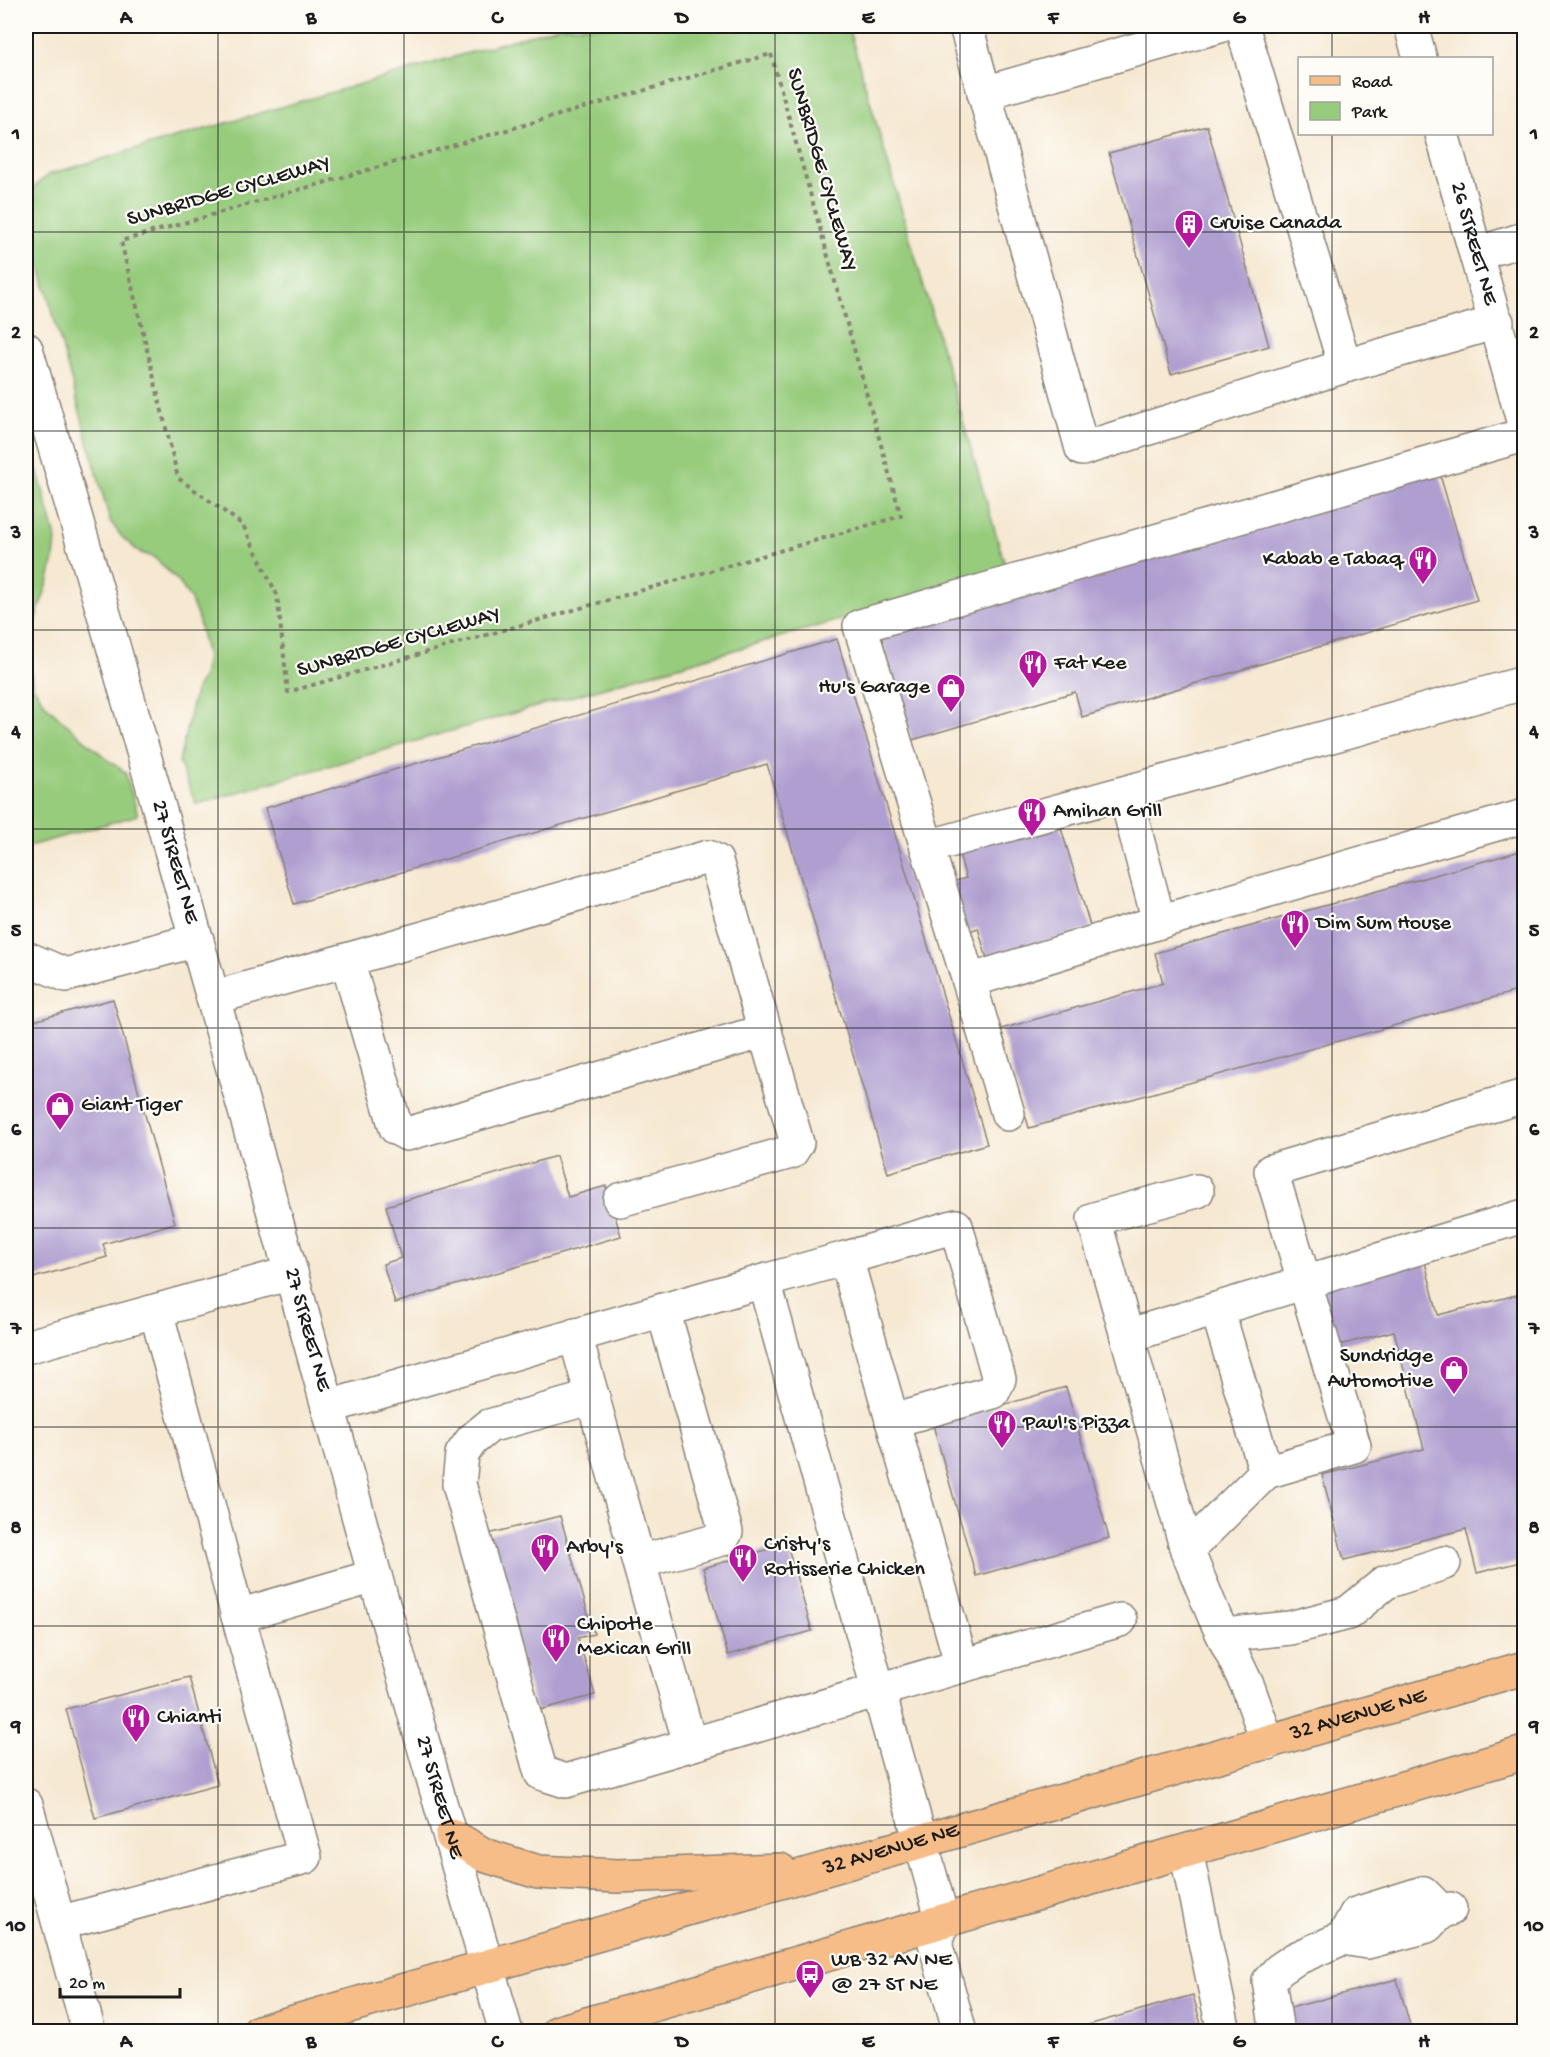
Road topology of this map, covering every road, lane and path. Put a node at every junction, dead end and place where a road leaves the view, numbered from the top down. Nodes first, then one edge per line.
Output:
1 (966, 26) edge
2 (1220, 26) edge
3 (1242, 26) edge
4 (1411, 26) edge
5 (1420, 57) edge
6 (984, 93) junction
7 (1442, 135) edge
8 (1524, 239) edge
9 (1476, 254) junction
10 (1497, 322) junction
11 (26, 349) edge
12 (1345, 366) junction
13 (1524, 424) edge
14 (1524, 435) edge
15 (901, 516) joint
16 (1524, 683) edge
17 (1125, 793) junction
18 (1524, 816) edge
19 (927, 847) junction
20 (1159, 922) junction
21 (197, 940) junction
22 (26, 958) edge
23 (347, 960) junction
24 (969, 981) junction
25 (213, 998) junction
26 (765, 1031) junction
27 (1524, 1096) edge
28 (1008, 1114) dead end
29 (1197, 1191) dead end
30 (620, 1200) dead end
31 (1524, 1216) edge
32 (846, 1258) junction
33 (291, 1273) junction
34 (764, 1281) junction
35 (1306, 1282) junction
36 (1217, 1309) junction
37 (663, 1310) junction
38 (156, 1311) junction
39 (575, 1335) junction
40 (1127, 1336) junction
41 (26, 1347) edge
42 (593, 1396) junction
43 (328, 1407) junction
44 (892, 1421) junction
45 (1266, 1472) junction
46 (1188, 1550) junction
47 (639, 1562) junction
48 (1444, 1563) dead end
49 (375, 1576) junction
50 (238, 1616) junction
51 (1120, 1620) dead end
52 (1225, 1635) junction
53 (962, 1666) junction
54 (1524, 1668) edge
55 (878, 1690) junction
56 (1268, 1743) junction
57 (690, 1744) junction
58 (1524, 1753) edge
59 (26, 1805) edge
60 (452, 1836) junction
61 (921, 1842) junction
62 (1186, 1851) junction
63 (830, 1868) junction
64 (1446, 1910) dead end
65 (943, 1921) junction
66 (58, 1923) junction
67 (487, 1967) junction
68 (88, 2031) edge
69 (259, 2031) edge
70 (507, 2031) edge
71 (559, 2031) edge
72 (960, 2031) edge
73 (1224, 2031) edge
74 (1277, 2031) edge

1 - 6 street
2 - 6 street
3 - 12 street
4 - 5 street
6 - 12 street
7 - 9 street, 26 STREET NE
8 - 9 street
9 - 10 street, 26 STREET NE
10 - 12 street
10 - 13 street, 26 STREET NE
11 - 21 street, 27 STREET NE
14 - 19 street
15 - 15 path, SUNBRIDGE CYCLEWAY
16 - 17 street
17 - 19 street
17 - 20 street
18 - 20 street
19 - 24 street
20 - 24 street
21 - 22 street
21 - 25 street, 27 STREET NE
23 - 25 street
23 - 26 street
23 - 26 street
24 - 28 street
25 - 33 street, 27 STREET NE
26 - 30 street
27 - 35 street
29 - 40 street
31 - 35 street
32 - 34 street
32 - 44 street
32 - 44 street
33 - 38 street
33 - 43 street, 27 STREET NE
34 - 37 street
34 - 55 street
35 - 36 street
35 - 45 street
36 - 40 street
36 - 45 street
37 - 39 street
37 - 47 street
38 - 41 street
38 - 50 street
39 - 42 street
39 - 43 street
40 - 46 street
42 - 47 street
42 - 57 street
43 - 49 street, 27 STREET NE
44 - 53 street
45 - 46 street
46 - 52 street
47 - 57 street
48 - 52 street
49 - 50 street
49 - 60 street, 27 STREET NE
50 - 66 street
51 - 53 street
52 - 56 street
53 - 55 street
54 - 56 main road, 32 AVENUE NE
55 - 57 street
55 - 61 street
56 - 61 main road, 32 AVENUE NE
58 - 62 main road
59 - 66 street
60 - 63 main road
60 - 67 street, 27 STREET NE
61 - 63 main road, 32 AVENUE NE
61 - 65 street
62 - 65 main road
62 - 73 street
63 - 67 main road, 32 AVENUE NE
64 - 74 street
65 - 71 main road
65 - 72 street
66 - 68 street
67 - 69 main road, 32 AVENUE NE
67 - 70 street, 27 STREET NE

